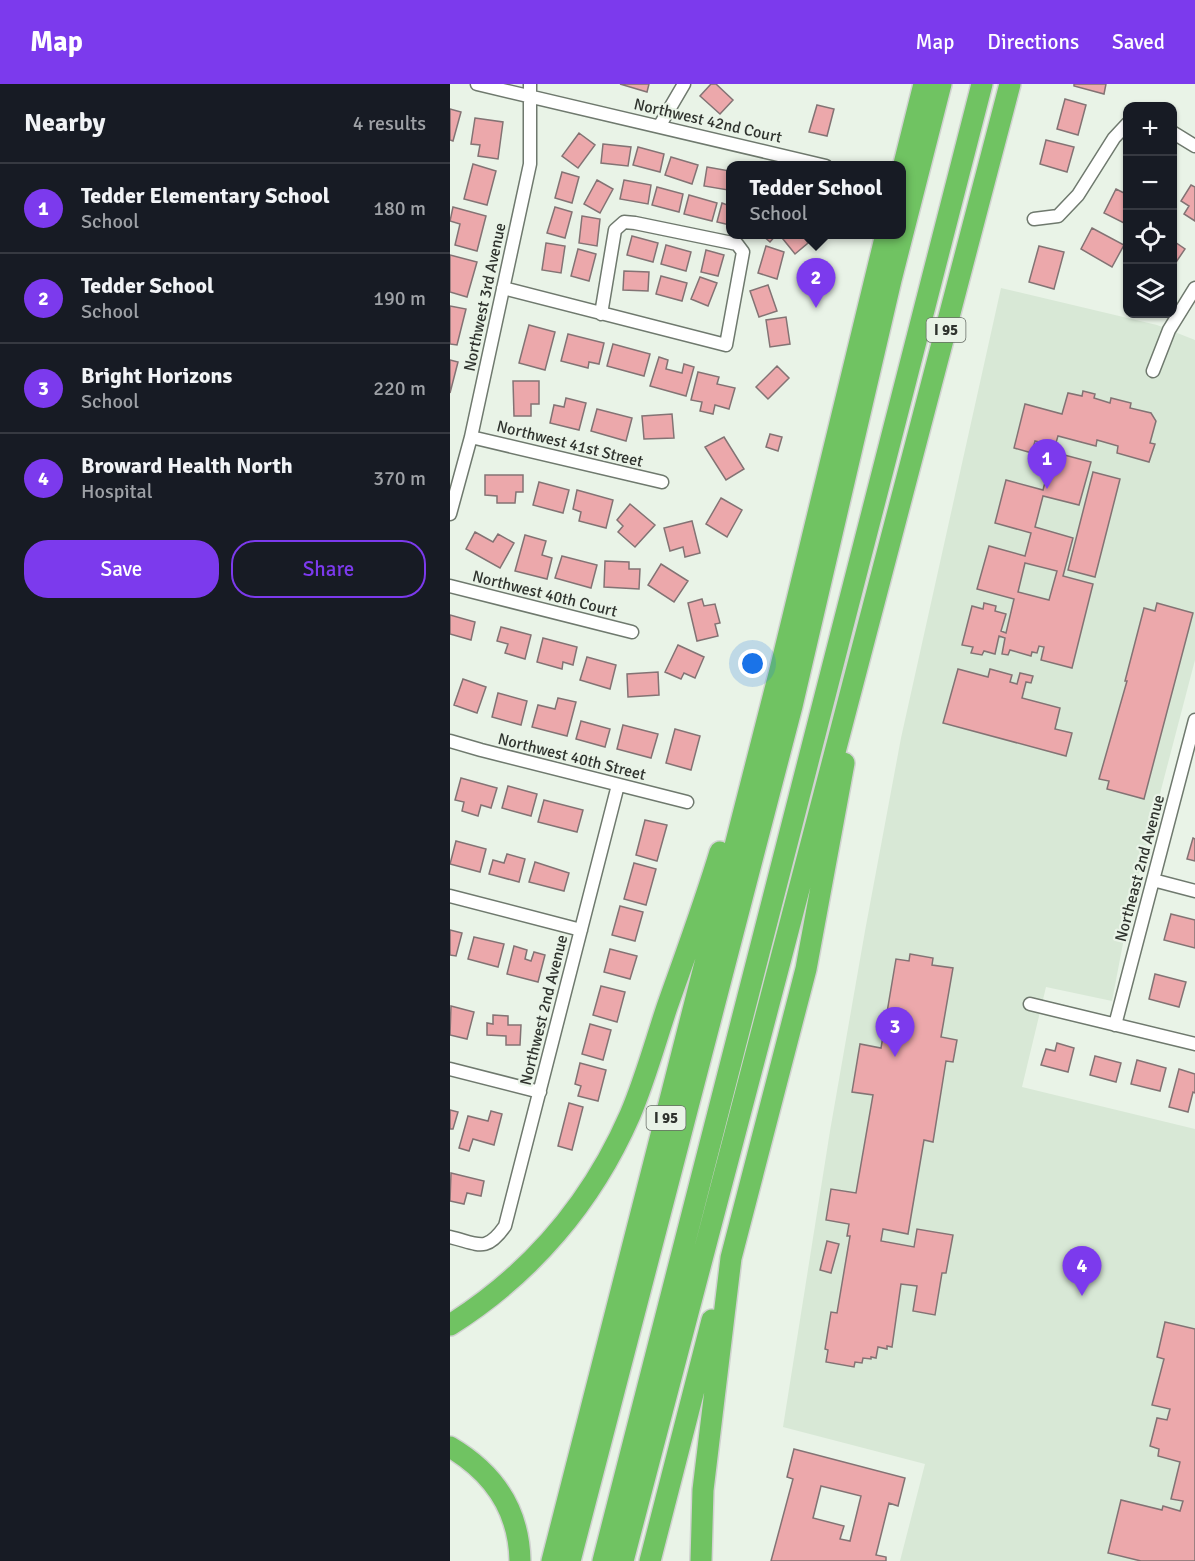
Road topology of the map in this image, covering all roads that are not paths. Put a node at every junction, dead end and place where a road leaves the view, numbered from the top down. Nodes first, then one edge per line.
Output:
1 (477, 84) edge
2 (684, 84) edge
3 (924, 84) edge
4 (941, 84) edge
5 (956, 84) edge
6 (982, 84) edge
7 (1010, 84) edge
8 (530, 90) edge
9 (660, 125) junction
10 (1123, 128) edge
11 (1177, 135) edge
12 (1195, 146) edge
13 (809, 161) edge
14 (905, 161) edge
15 (1034, 219) dead end
16 (906, 223) edge
17 (885, 239) edge
18 (902, 239) edge
19 (503, 288) junction
20 (1195, 288) edge
21 (601, 314) junction
22 (1153, 371) dead end
23 (471, 437) junction
24 (662, 482) dead end
25 (450, 514) edge
26 (450, 586) edge
27 (632, 632) dead end
28 (863, 643) junction
29 (779, 674) junction
30 (792, 706) junction
31 (1195, 720) edge
32 (450, 741) edge
33 (618, 785) junction
34 (687, 802) dead end
35 (1153, 880) junction
36 (1195, 891) edge
37 (450, 896) edge
38 (581, 930) junction
39 (1029, 1004) dead end
40 (1115, 1025) junction
41 (1195, 1044) edge
42 (450, 1069) edge
43 (540, 1092) junction
44 (450, 1237) edge
45 (731, 1258) junction
46 (450, 1325) edge
47 (450, 1448) edge
48 (520, 1561) edge
49 (552, 1561) edge
50 (570, 1561) edge
51 (603, 1561) edge
52 (623, 1561) edge
53 (650, 1561) edge
54 (700, 1561) edge

1 - 8 street, Northwest 42nd Court
2 - 9 street
3 - 14 highway
4 - 16 highway
5 - 30 highway
6 - 51 highway
7 - 28 highway, I 95
8 - 9 street, Northwest 42nd Court
8 - 19 street, Northwest 3rd Avenue
9 - 13 street, Northwest 42nd Court
10 - 15 street
11 - 12 street
17 - 29 highway, I 95
18 - 30 highway
19 - 21 street
19 - 23 street, Northwest 3rd Avenue
20 - 22 street
21 - 21 street
23 - 24 street, Northwest 41st Street
23 - 25 street, Northwest 3rd Avenue
26 - 27 street, Northwest 40th Court
28 - 45 highway
28 - 52 highway, I 95
29 - 46 highway
29 - 49 highway, I 95
30 - 50 highway
31 - 35 street, Northeast 2nd Avenue
32 - 33 street, Northwest 40th Street
33 - 34 street, Northwest 40th Street
33 - 38 street, Northwest 2nd Avenue
35 - 36 street
35 - 40 street, Northeast 2nd Avenue
37 - 38 street
38 - 43 street, Northwest 2nd Avenue
39 - 40 street
40 - 41 street
42 - 43 street
43 - 44 street, Northwest 2nd Avenue
45 - 53 highway
45 - 54 highway
47 - 48 highway

